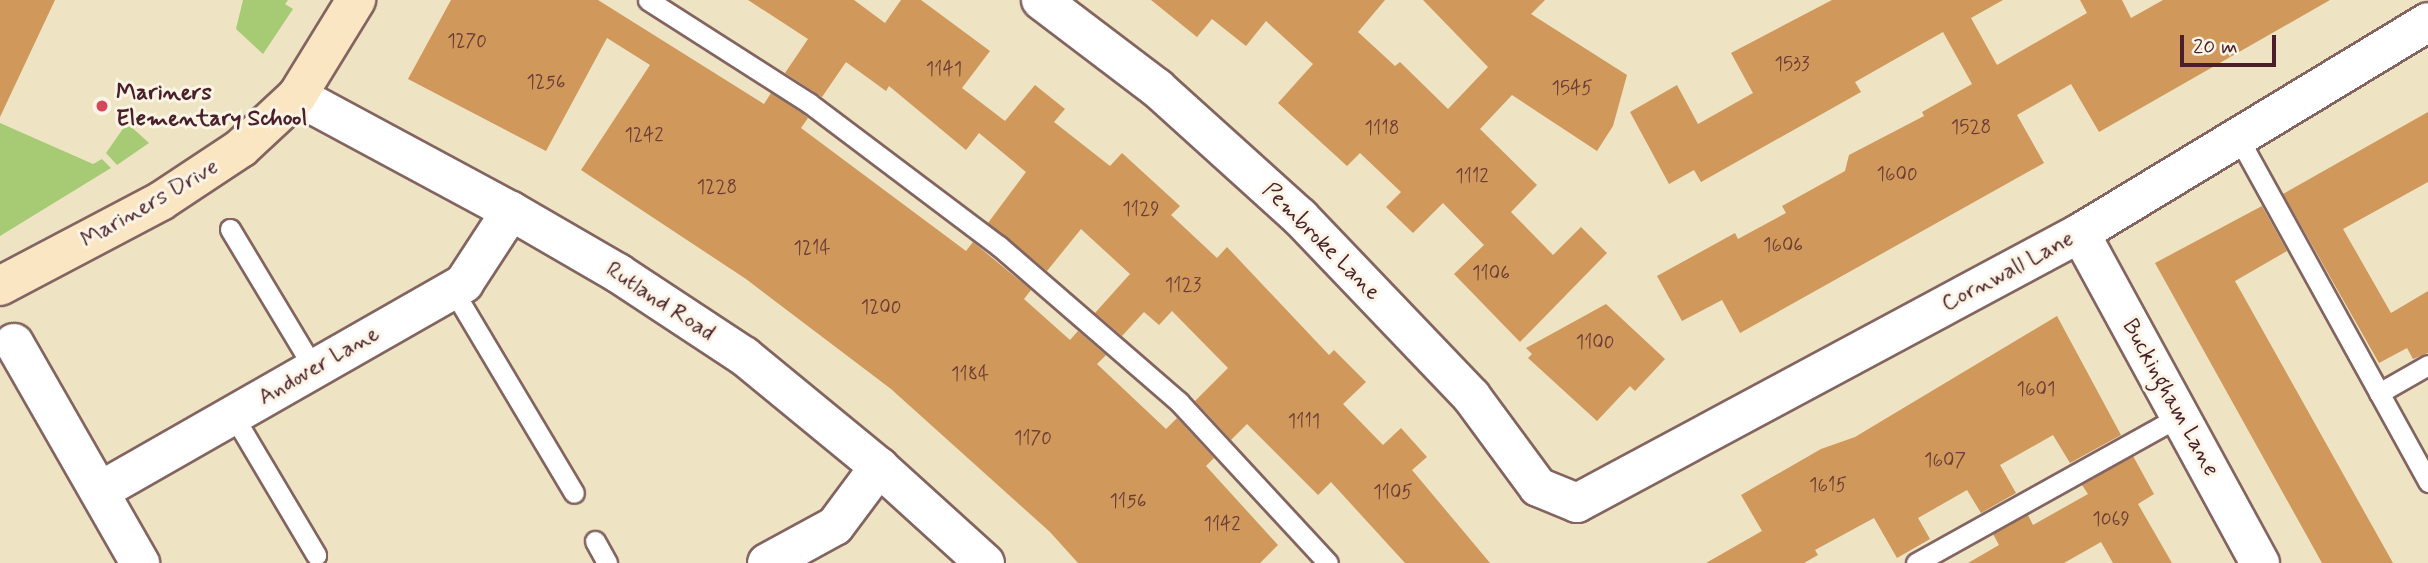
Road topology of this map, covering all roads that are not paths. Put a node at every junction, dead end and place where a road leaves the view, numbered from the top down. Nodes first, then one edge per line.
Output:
1 (356, 0) edge
2 (648, 0) edge
3 (1041, 0) edge
4 (2428, 22) edge
5 (297, 96) junction
6 (2239, 139) junction
7 (511, 211) junction
8 (230, 229) dead end
9 (2080, 233) junction
10 (0, 286) edge
11 (453, 289) junction
12 (14, 343) dead end
13 (2428, 365) edge
14 (314, 369) junction
15 (2379, 393) junction
16 (233, 415) junction
17 (2180, 416) junction
18 (879, 467) junction
19 (2428, 482) edge
20 (100, 491) junction
21 (574, 493) dead end
22 (1577, 503) joint
23 (595, 541) dead end
24 (316, 555) dead end
25 (140, 563) edge
26 (607, 563) edge
27 (767, 563) edge
28 (985, 563) edge
29 (1328, 563) edge
30 (1916, 563) edge
31 (2260, 563) edge

1 - 5 street, Mariners Drive
2 - 29 lane
3 - 22 street, Pembroke Lane
4 - 6 street, Cornwall Lane
5 - 7 street, Rutland Road
5 - 10 street, Mariners Drive
6 - 9 street, Cornwall Lane
6 - 15 lane
7 - 11 street, Andover Lane
7 - 18 street, Rutland Road
8 - 14 lane
9 - 17 street, Buckingham Lane
9 - 22 street, Cornwall Lane
11 - 14 street, Andover Lane
11 - 21 lane
12 - 20 street
13 - 15 lane
14 - 16 street, Andover Lane
15 - 19 lane
16 - 20 street, Andover Lane
16 - 24 lane
17 - 30 lane
17 - 31 street, Buckingham Lane
18 - 27 street
18 - 28 street, Rutland Road
20 - 25 street
23 - 26 lane

